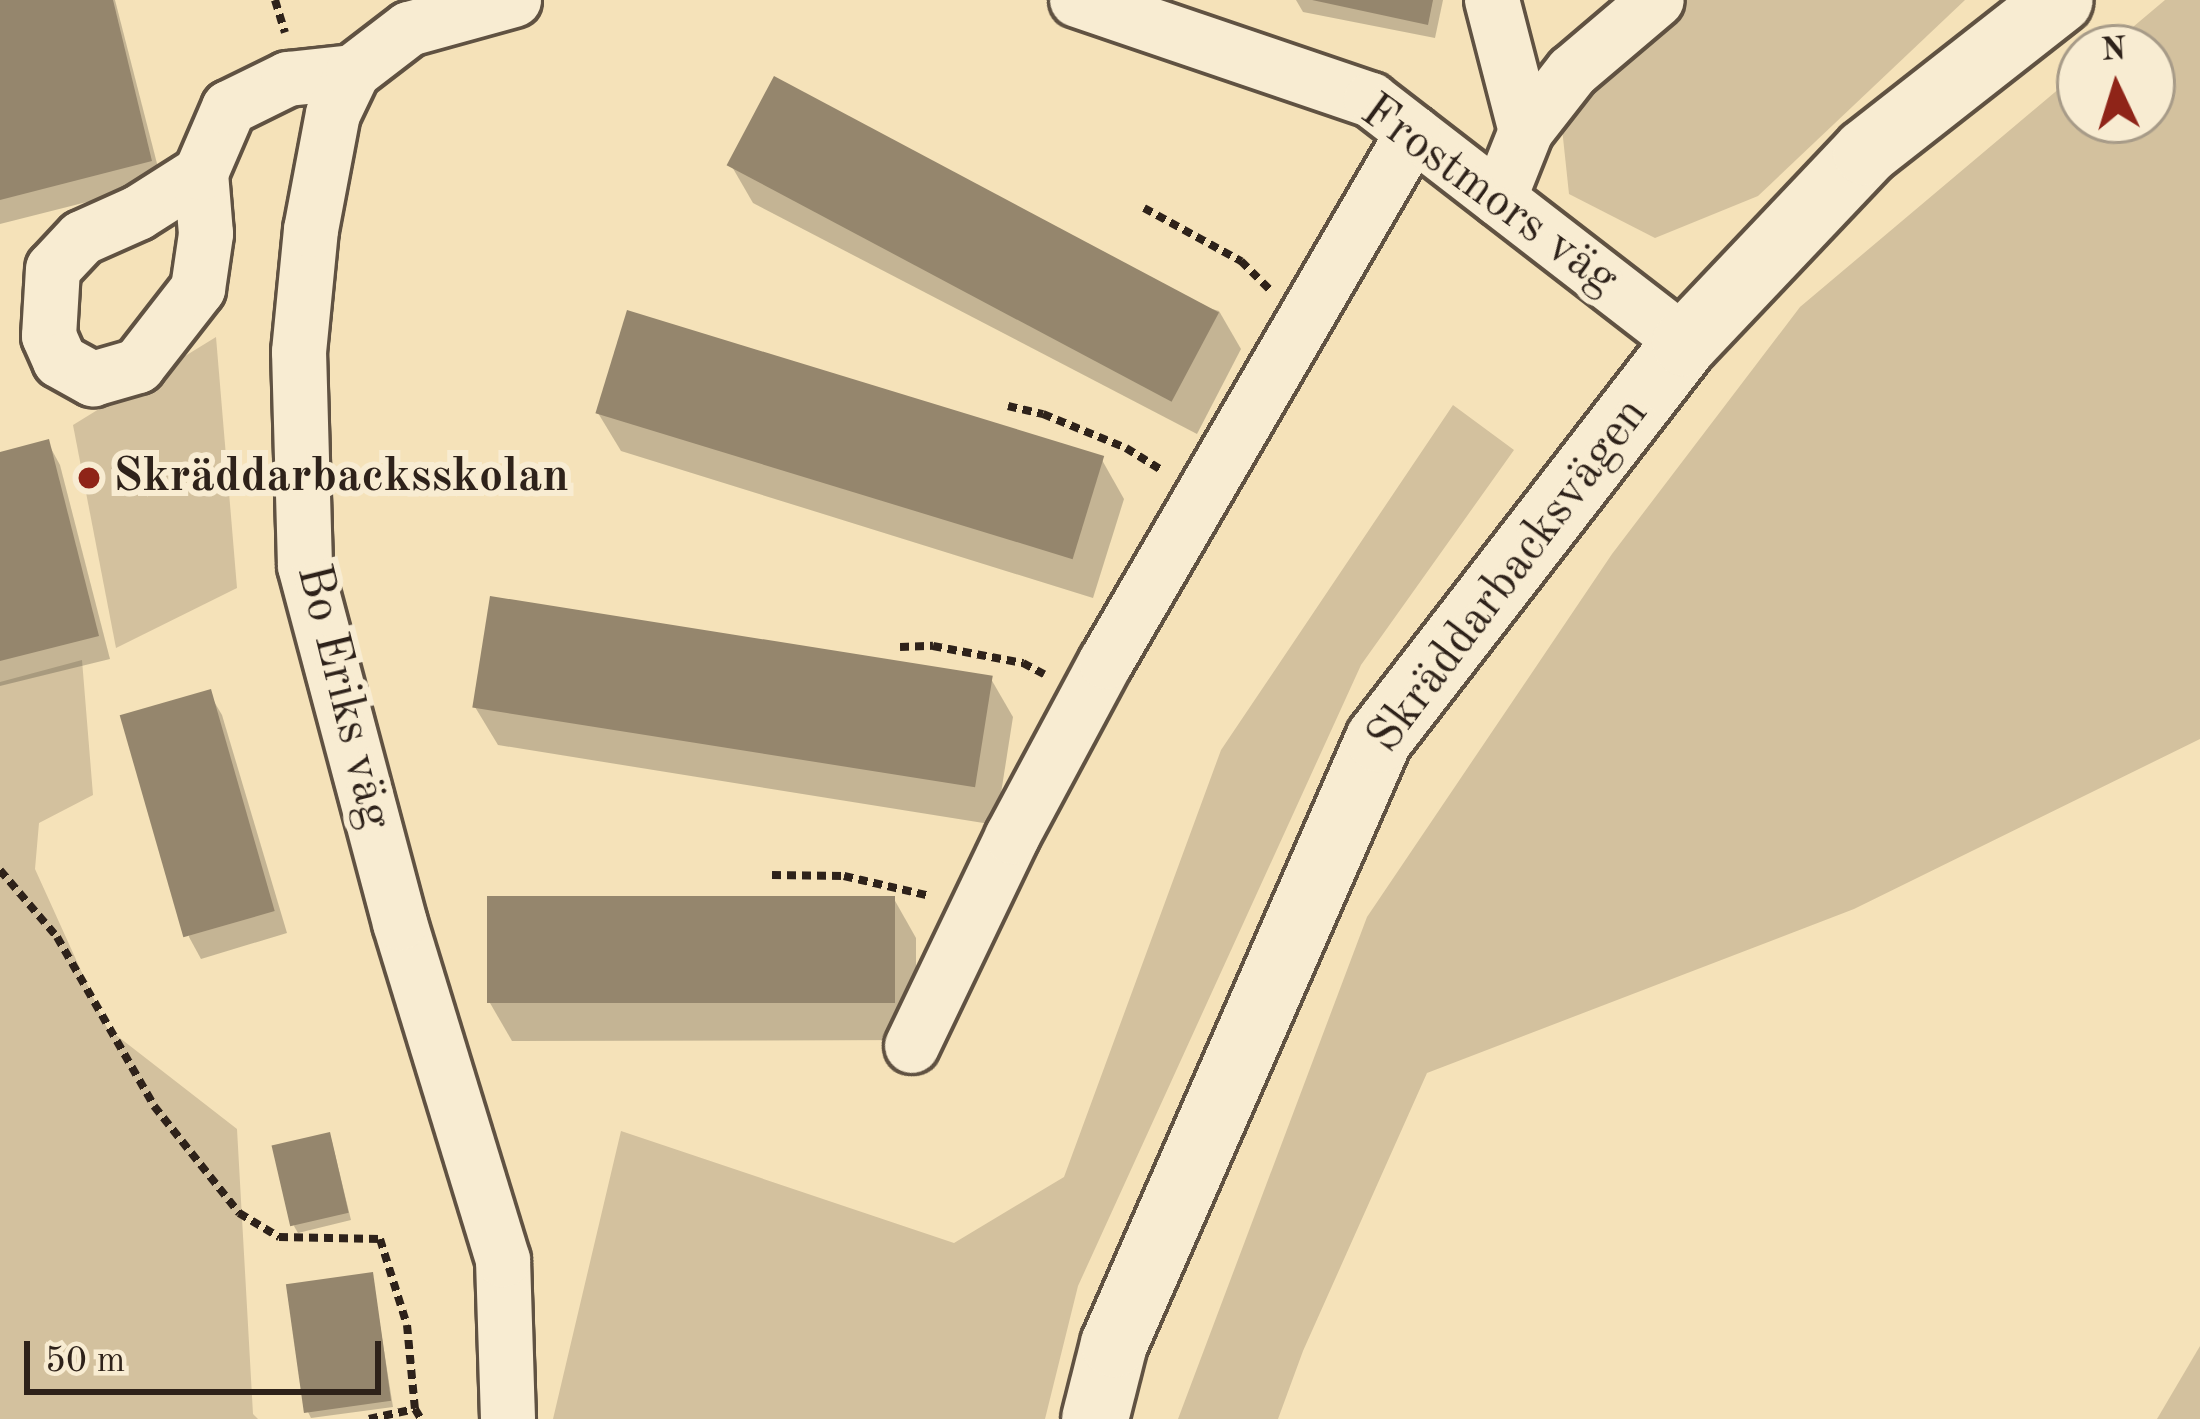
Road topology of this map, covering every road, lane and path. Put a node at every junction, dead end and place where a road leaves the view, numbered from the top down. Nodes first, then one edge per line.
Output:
1 (514, 0) edge
2 (1077, 0) edge
3 (1492, 0) edge
4 (1657, 0) edge
5 (2060, 0) edge
6 (353, 72) junction
7 (1526, 131) junction
8 (1413, 133) junction
9 (201, 173) dead end
10 (1498, 199) junction
11 (1144, 208) dead end
12 (1300, 319) junction
13 (1685, 343) junction
14 (1008, 406) dead end
15 (1200, 494) junction
16 (900, 646) dead end
17 (1089, 695) junction
18 (0, 870) edge
19 (772, 874) dead end
20 (975, 914) junction
21 (912, 1046) dead end
22 (415, 1409) junction
23 (369, 1419) edge
24 (421, 1419) edge
25 (508, 1419) edge
26 (1095, 1419) edge

1 - 6 street
2 - 8 street, Frostmors väg
3 - 7 street
4 - 7 street
5 - 13 street, Skräddarbacksvägen
6 - 9 street
6 - 25 street, Bo Eriks väg
7 - 10 street
8 - 10 street, Frostmors väg
8 - 12 street
10 - 13 street, Frostmors väg
11 - 12 path
12 - 15 street
13 - 26 street, Skräddarbacksvägen
14 - 15 path
15 - 17 street
16 - 17 path
17 - 20 street
18 - 22 path
19 - 20 path
20 - 21 street
22 - 23 path
22 - 24 path

